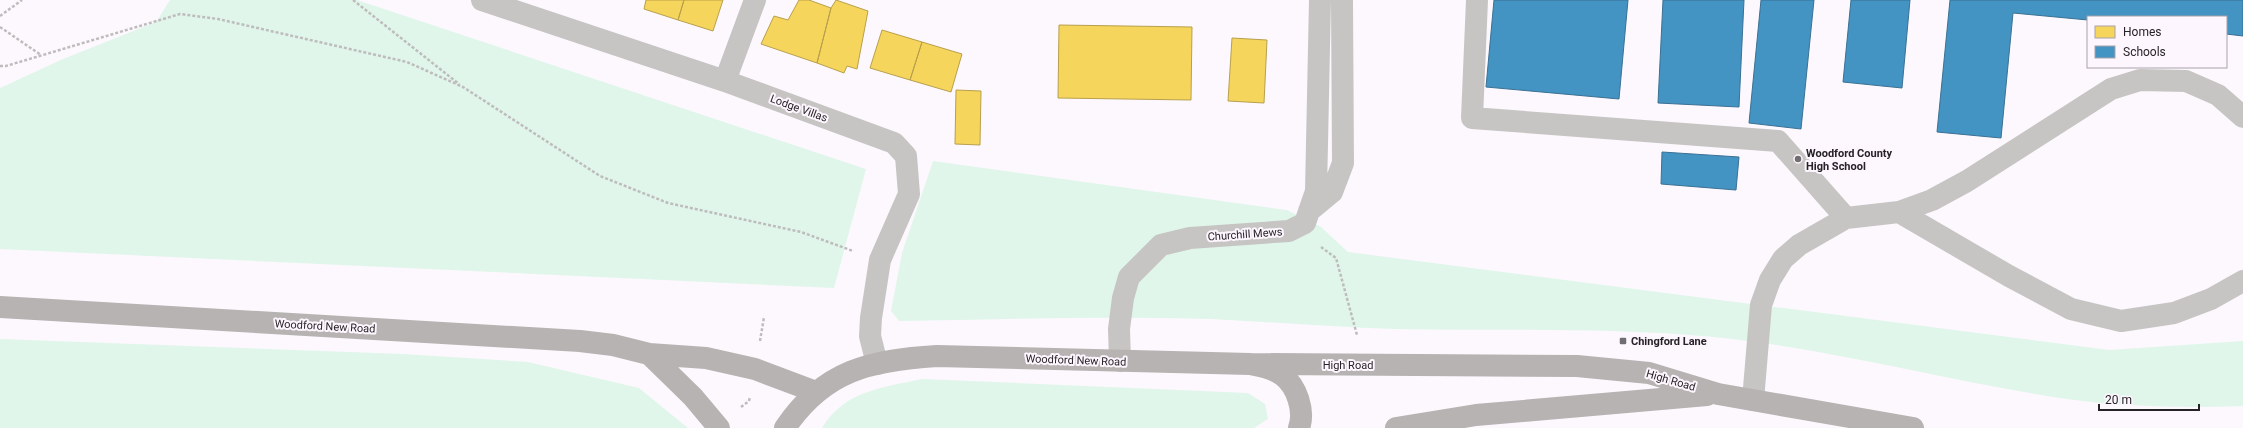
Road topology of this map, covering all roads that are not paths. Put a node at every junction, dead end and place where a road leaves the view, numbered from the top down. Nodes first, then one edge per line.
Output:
1 (482, 0) edge
2 (755, 0) edge
3 (1320, 0) edge
4 (1342, 0) edge
5 (1477, 0) edge
6 (725, 81) junction
7 (2243, 117) edge
8 (1899, 212) junction
9 (1846, 218) junction
10 (1304, 219) junction
11 (2243, 281) edge
12 (0, 307) edge
13 (649, 354) junction
14 (1120, 361) junction
15 (877, 364) junction
16 (1250, 364) junction
17 (816, 392) junction
18 (1718, 394) junction
19 (1753, 400) junction
20 (719, 428) edge
21 (784, 428) edge
22 (1299, 428) edge
23 (1396, 428) edge
24 (1913, 428) edge

1 - 6 street, Lodge Villas
2 - 6 street
3 - 10 street
4 - 10 street
5 - 9 street
6 - 15 street, Lodge Villas
7 - 8 street
8 - 9 street
8 - 11 street
9 - 19 street
10 - 14 street, Churchill Mews
12 - 13 main road, Woodford New Road
13 - 17 main road, Woodford New Road
13 - 20 main road
14 - 15 main road, Woodford New Road
14 - 16 main road, Woodford New Road
15 - 17 main road, Woodford New Road
16 - 18 main road, High Road
16 - 22 main road, Woodford New Road
17 - 21 main road, Woodford New Road
18 - 19 main road
18 - 23 main road, High Road
19 - 24 main road

